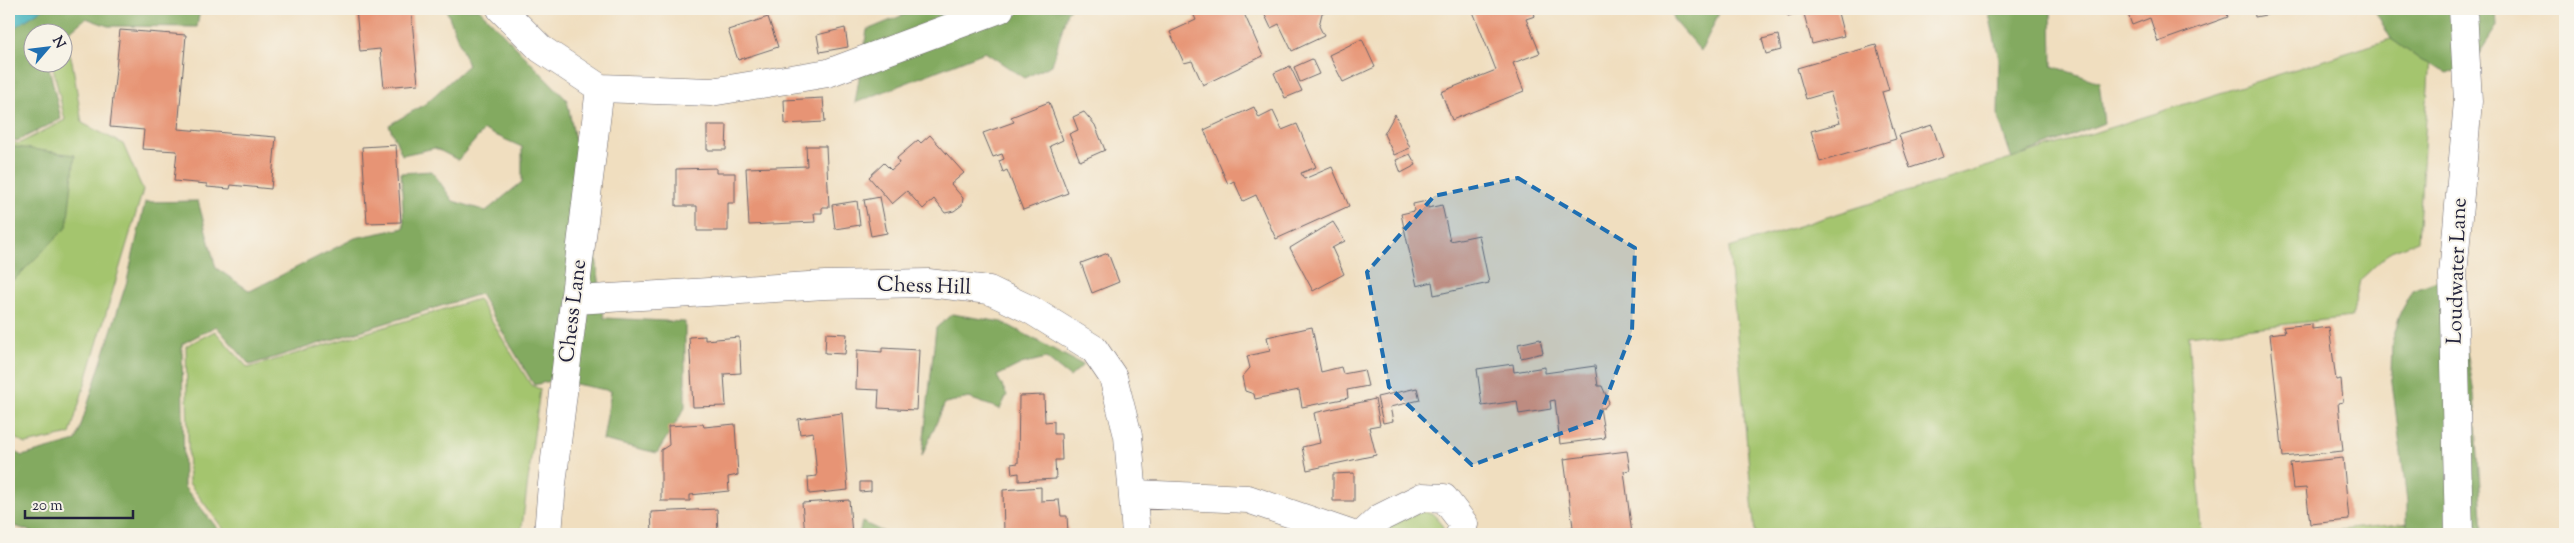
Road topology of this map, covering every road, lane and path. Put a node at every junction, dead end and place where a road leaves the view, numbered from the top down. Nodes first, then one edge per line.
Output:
1 (501, 9) edge
2 (1000, 9) edge
3 (2463, 9) edge
4 (600, 88) junction
5 (576, 300) junction
6 (1134, 494) junction
7 (548, 534) edge
8 (1136, 534) edge
9 (1350, 534) edge
10 (1363, 534) edge
11 (1460, 534) edge
12 (2459, 534) edge

1 - 4 street
2 - 4 street
3 - 12 street, Loudwater Lane
4 - 5 street, Chess Lane
5 - 6 street, Chess Hill
5 - 7 street, Chess Lane
6 - 8 street, Chess Hill
6 - 9 street
10 - 11 street

